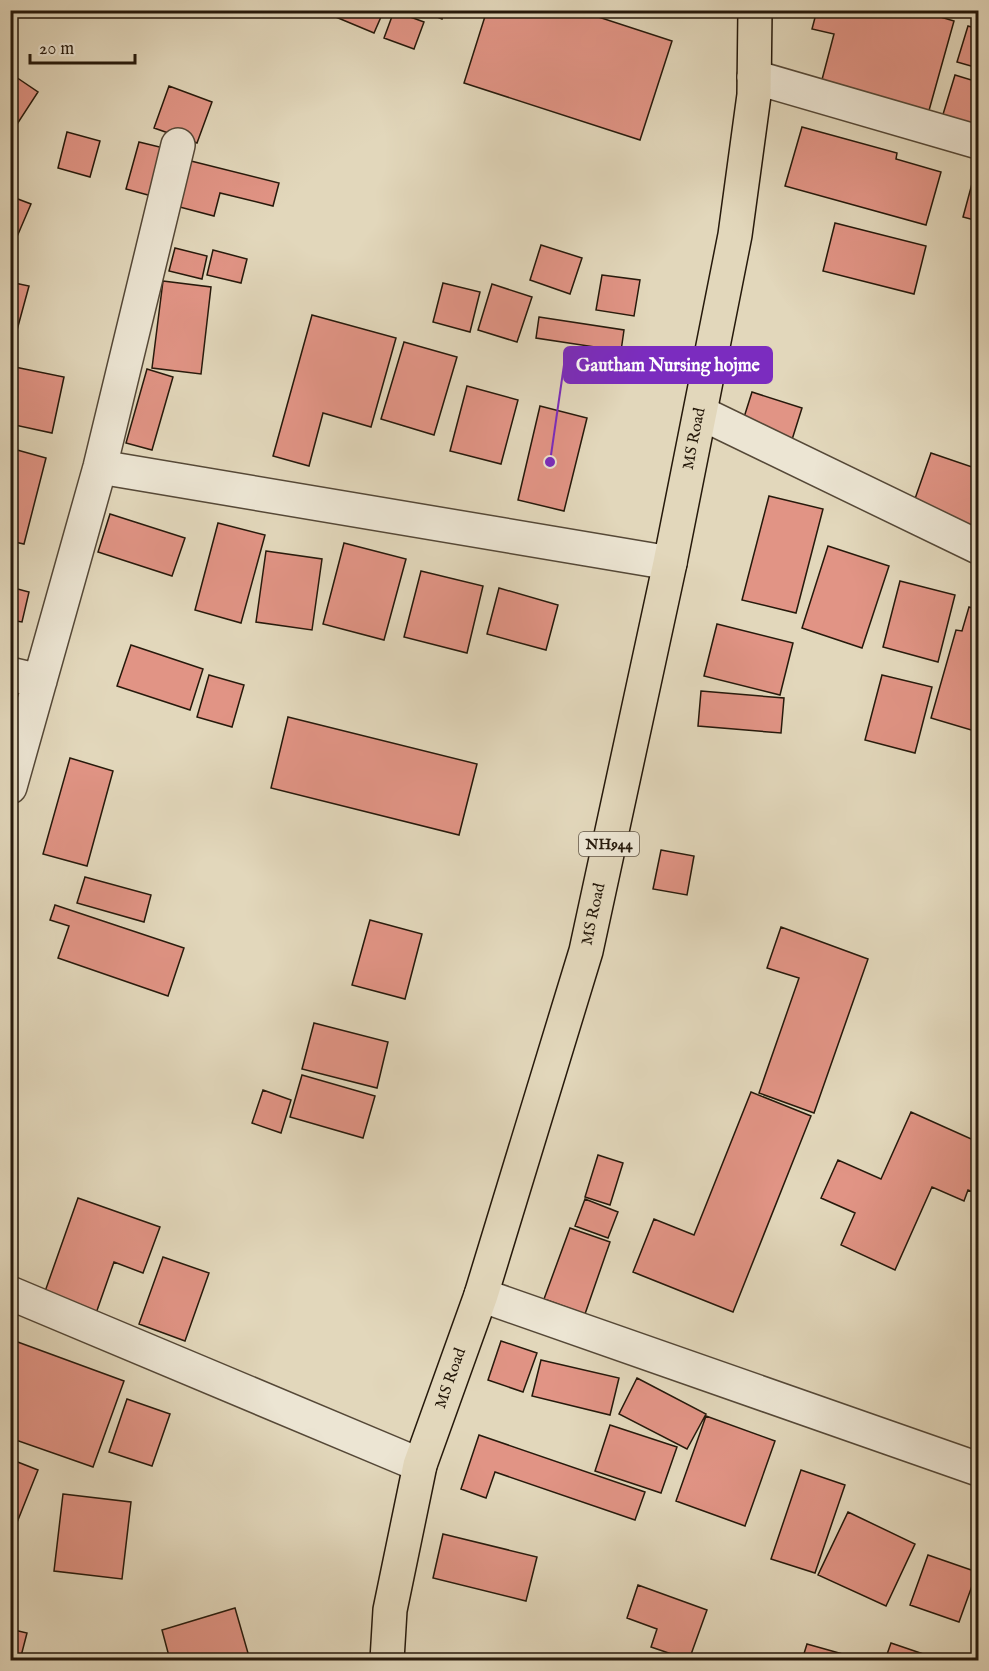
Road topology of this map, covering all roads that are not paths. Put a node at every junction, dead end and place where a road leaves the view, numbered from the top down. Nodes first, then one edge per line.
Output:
1 (755, 10) edge
2 (754, 77) junction
3 (978, 142) edge
4 (178, 145) dead end
5 (701, 413) junction
6 (100, 467) junction
7 (978, 547) edge
8 (670, 563) junction
9 (25, 677) edge
10 (10, 787) edge
11 (10, 1293) edge
12 (481, 1295) junction
13 (420, 1465) junction
14 (978, 1469) edge
15 (387, 1660) edge

1 - 2 highway, MS Road / NH944
2 - 3 street
2 - 5 highway, MS Road / NH944
4 - 6 street
5 - 7 street
5 - 8 highway, MS Road / NH944
6 - 8 street
6 - 9 street
8 - 12 highway, MS Road / NH944
9 - 10 street
11 - 13 street
12 - 13 highway, MS Road / NH944
12 - 14 street
13 - 15 highway, MS Road / NH944

